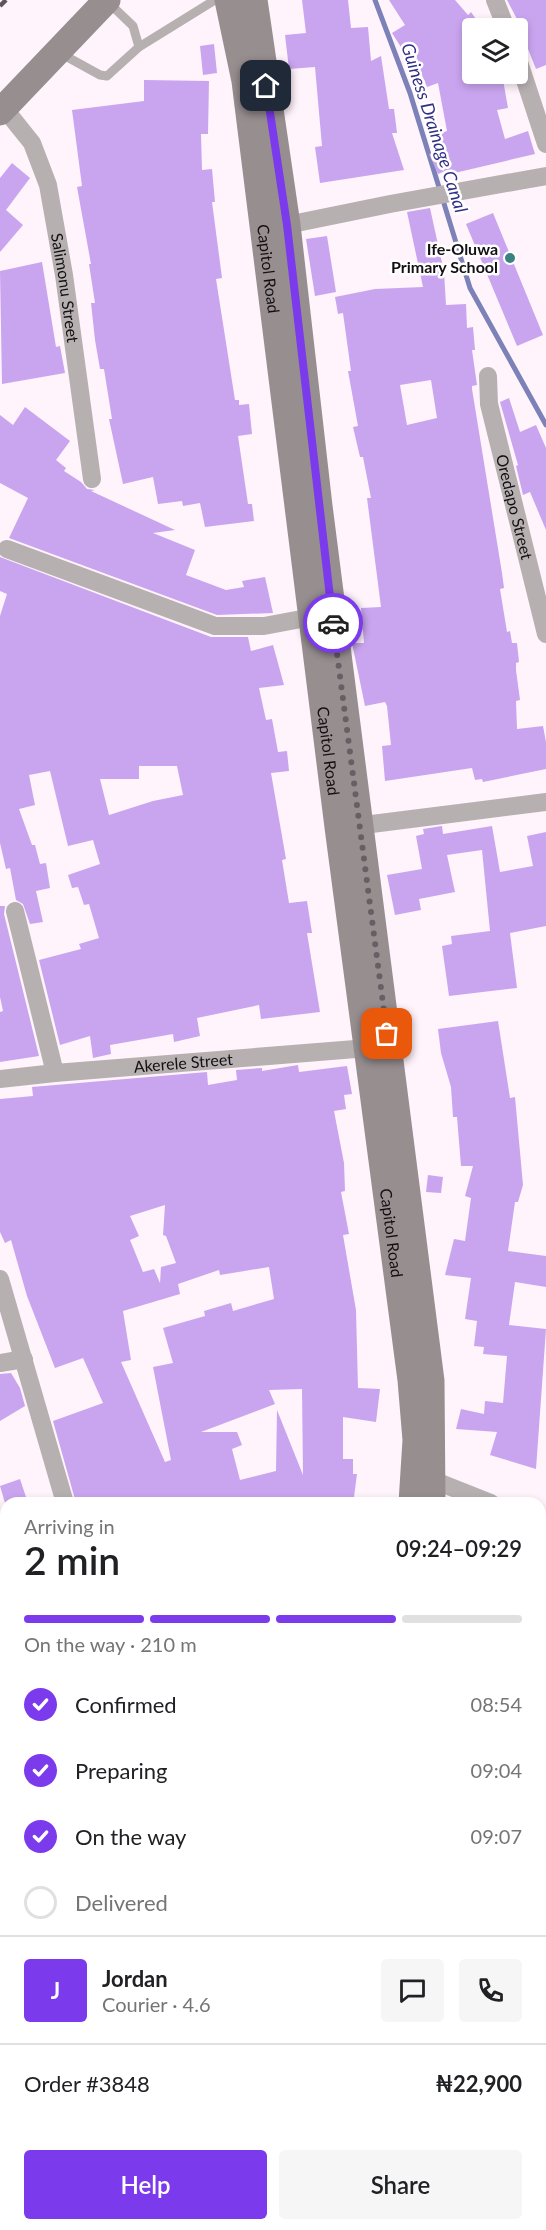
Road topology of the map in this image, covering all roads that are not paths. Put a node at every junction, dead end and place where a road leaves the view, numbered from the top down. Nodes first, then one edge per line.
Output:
1 (107, 0) edge
2 (215, 0) edge
3 (228, 0) edge
4 (254, 0) edge
5 (495, 0) edge
6 (502, 18) edge
7 (139, 47) junction
8 (58, 52) junction
9 (526, 84) edge
10 (2, 110) edge
11 (546, 144) edge
12 (546, 176) edge
13 (287, 225) junction
14 (488, 376) dead end
15 (92, 479) dead end
16 (8, 549) dead end
17 (312, 616) junction
18 (546, 634) edge
19 (546, 802) edge
20 (349, 826) junction
21 (15, 911) dead end
22 (368, 1048) junction
23 (55, 1072) junction
24 (0, 1079) edge
25 (0, 1279) edge
26 (24, 1359) junction
27 (0, 1364) edge
28 (426, 1485) edge
29 (63, 1497) edge
30 (417, 1497) edge
31 (469, 1497) edge

1 - 7 lane
1 - 8 main road
2 - 7 lane
3 - 17 main road, Capitol Road
4 - 13 main road, Capitol Road
5 - 6 street
7 - 8 lane
8 - 10 main road
9 - 11 street
10 - 15 street, Salimonu Street
12 - 13 street
13 - 20 main road, Capitol Road
14 - 18 street, Oredapo Street
16 - 17 street
17 - 20 main road, Capitol Road
19 - 20 street
20 - 22 main road, Capitol Road
20 - 28 main road, Capitol Road
21 - 23 street
22 - 23 street, Akerele Street
22 - 28 main road, Capitol Road
23 - 24 street, Akerele Street
25 - 26 street
26 - 27 street
26 - 29 street
28 - 30 main road, Capitol Road
28 - 31 street

